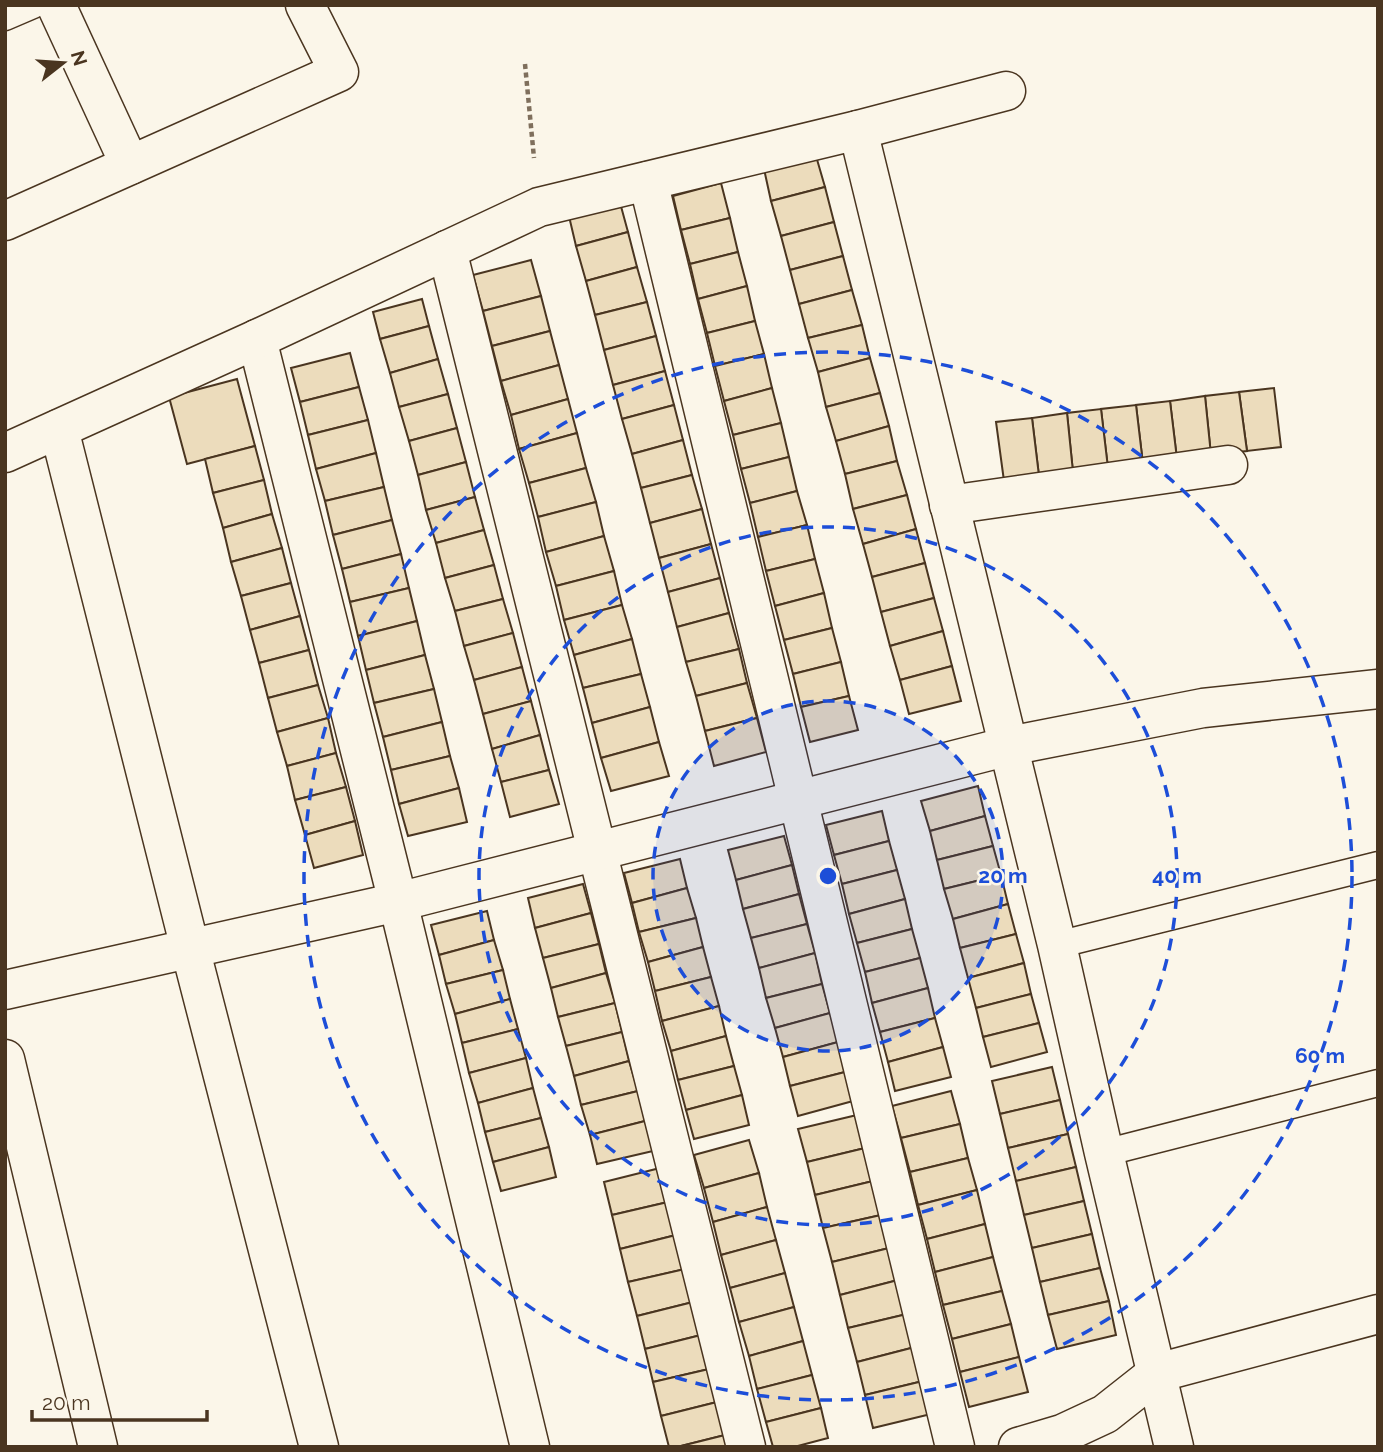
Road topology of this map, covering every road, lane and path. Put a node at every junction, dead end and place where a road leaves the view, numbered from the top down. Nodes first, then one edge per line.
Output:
1 (33, 5) edge
2 (57, 5) edge
3 (305, 5) edge
4 (5, 17) edge
5 (526, 64) dead end
6 (1006, 91) dead end
7 (858, 130) junction
8 (130, 165) junction
9 (648, 181) junction
10 (539, 208) junction
11 (5, 221) edge
12 (447, 250) junction
13 (257, 339) junction
14 (60, 429) junction
15 (5, 453) edge
16 (1228, 465) dead end
17 (949, 505) junction
18 (1378, 689) edge
19 (1009, 746) junction
20 (799, 800) junction
21 (598, 851) junction
22 (1378, 865) edge
23 (398, 902) junction
24 (1057, 945) junction
25 (190, 948) junction
26 (5, 990) edge
27 (5, 1059) edge
28 (1378, 1083) edge
29 (1104, 1153) junction
30 (1378, 1314) edge
31 (1157, 1373) junction
32 (98, 1447) edge
33 (319, 1447) edge
34 (530, 1447) edge
35 (746, 1447) edge
36 (955, 1447) edge
37 (1018, 1447) edge
38 (1174, 1447) edge

1 - 4 lane
2 - 8 street
3 - 8 street
5 - 10 path
6 - 7 street
7 - 9 street
7 - 17 street
8 - 11 street
9 - 10 street
9 - 20 street
10 - 12 street
12 - 13 street
12 - 21 street
13 - 14 street
13 - 23 street
14 - 15 street
14 - 25 street
16 - 17 street
17 - 19 street
18 - 19 street
19 - 20 street
19 - 24 street
20 - 21 street
20 - 36 street
21 - 23 street
21 - 35 street
22 - 24 lane
23 - 25 street
23 - 34 street
24 - 29 street
25 - 26 street
25 - 33 street
27 - 32 street
28 - 29 lane
29 - 31 street
30 - 31 street
31 - 37 street
31 - 38 street

